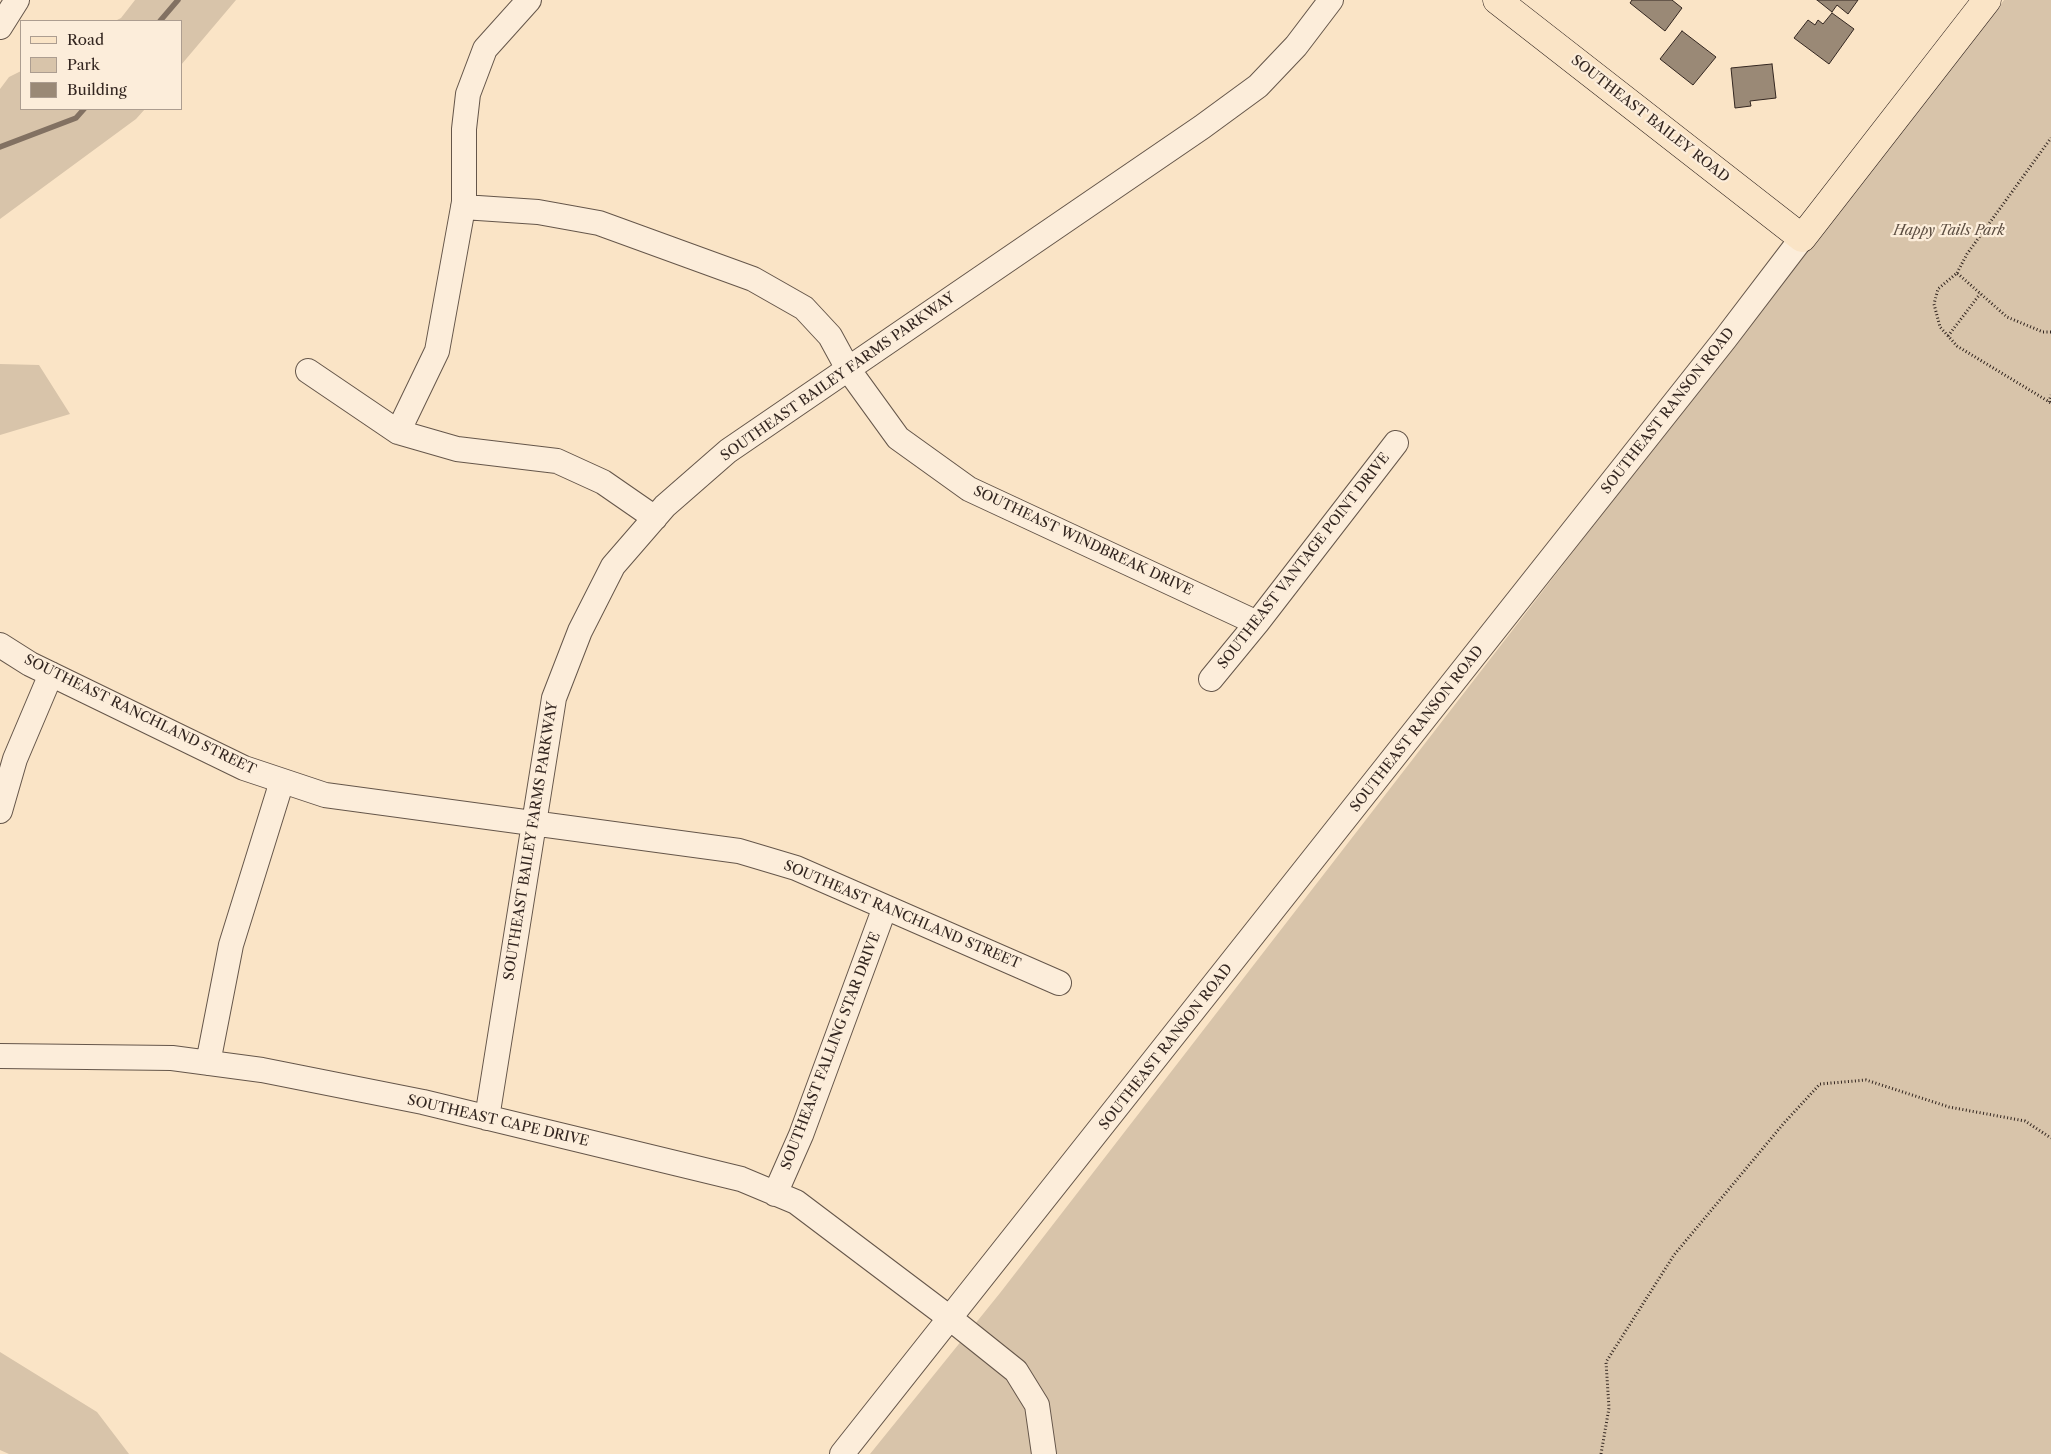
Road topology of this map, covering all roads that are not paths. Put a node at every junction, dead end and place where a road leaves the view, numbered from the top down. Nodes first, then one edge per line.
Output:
1 (17, 0) edge
2 (529, 0) edge
3 (1331, 0) edge
4 (1497, 0) edge
5 (1986, 0) edge
6 (0, 27) edge
7 (463, 207) junction
8 (1802, 238) junction
9 (848, 369) junction
10 (308, 371) dead end
11 (398, 432) junction
12 (1396, 443) dead end
13 (654, 518) junction
14 (1258, 623) junction
15 (0, 645) edge
16 (51, 674) junction
17 (1211, 679) dead end
18 (282, 781) junction
19 (0, 811) edge
20 (535, 822) junction
21 (885, 907) junction
22 (1059, 983) dead end
23 (0, 1056) edge
24 (208, 1063) junction
25 (487, 1118) junction
26 (775, 1194) junction
27 (951, 1319) junction
28 (842, 1454) edge
29 (1044, 1454) edge

1 - 6 street
2 - 7 street
3 - 9 street, SOUTHEAST BAILEY FARMS PARKWAY
4 - 8 main road, SOUTHEAST BAILEY ROAD
5 - 8 main road, SOUTHEAST RANSON ROAD
7 - 9 street, SOUTHEAST WINDBREAK DRIVE
7 - 11 street
8 - 27 street, SOUTHEAST RANSON ROAD
9 - 13 street, SOUTHEAST BAILEY FARMS PARKWAY
9 - 14 street, SOUTHEAST WINDBREAK DRIVE
10 - 11 street
11 - 13 street
12 - 14 street, SOUTHEAST VANTAGE POINT DRIVE
13 - 20 street, SOUTHEAST BAILEY FARMS PARKWAY
14 - 17 street, SOUTHEAST VANTAGE POINT DRIVE
15 - 16 street, SOUTHEAST RANCHLAND STREET
16 - 18 street, SOUTHEAST RANCHLAND STREET
16 - 19 street
18 - 20 street, SOUTHEAST RANCHLAND STREET
18 - 24 street
20 - 21 street, SOUTHEAST RANCHLAND STREET
20 - 25 street, SOUTHEAST BAILEY FARMS PARKWAY
21 - 22 street, SOUTHEAST RANCHLAND STREET
21 - 26 street, SOUTHEAST FALLING STAR DRIVE
23 - 24 street, SOUTHEAST CAPE DRIVE
24 - 25 street, SOUTHEAST CAPE DRIVE
25 - 26 street, SOUTHEAST CAPE DRIVE
26 - 27 street, SOUTHEAST CAPE DRIVE
27 - 28 street, SOUTHEAST RANSON ROAD
27 - 29 street, SOUTHEAST CAPE DRIVE

